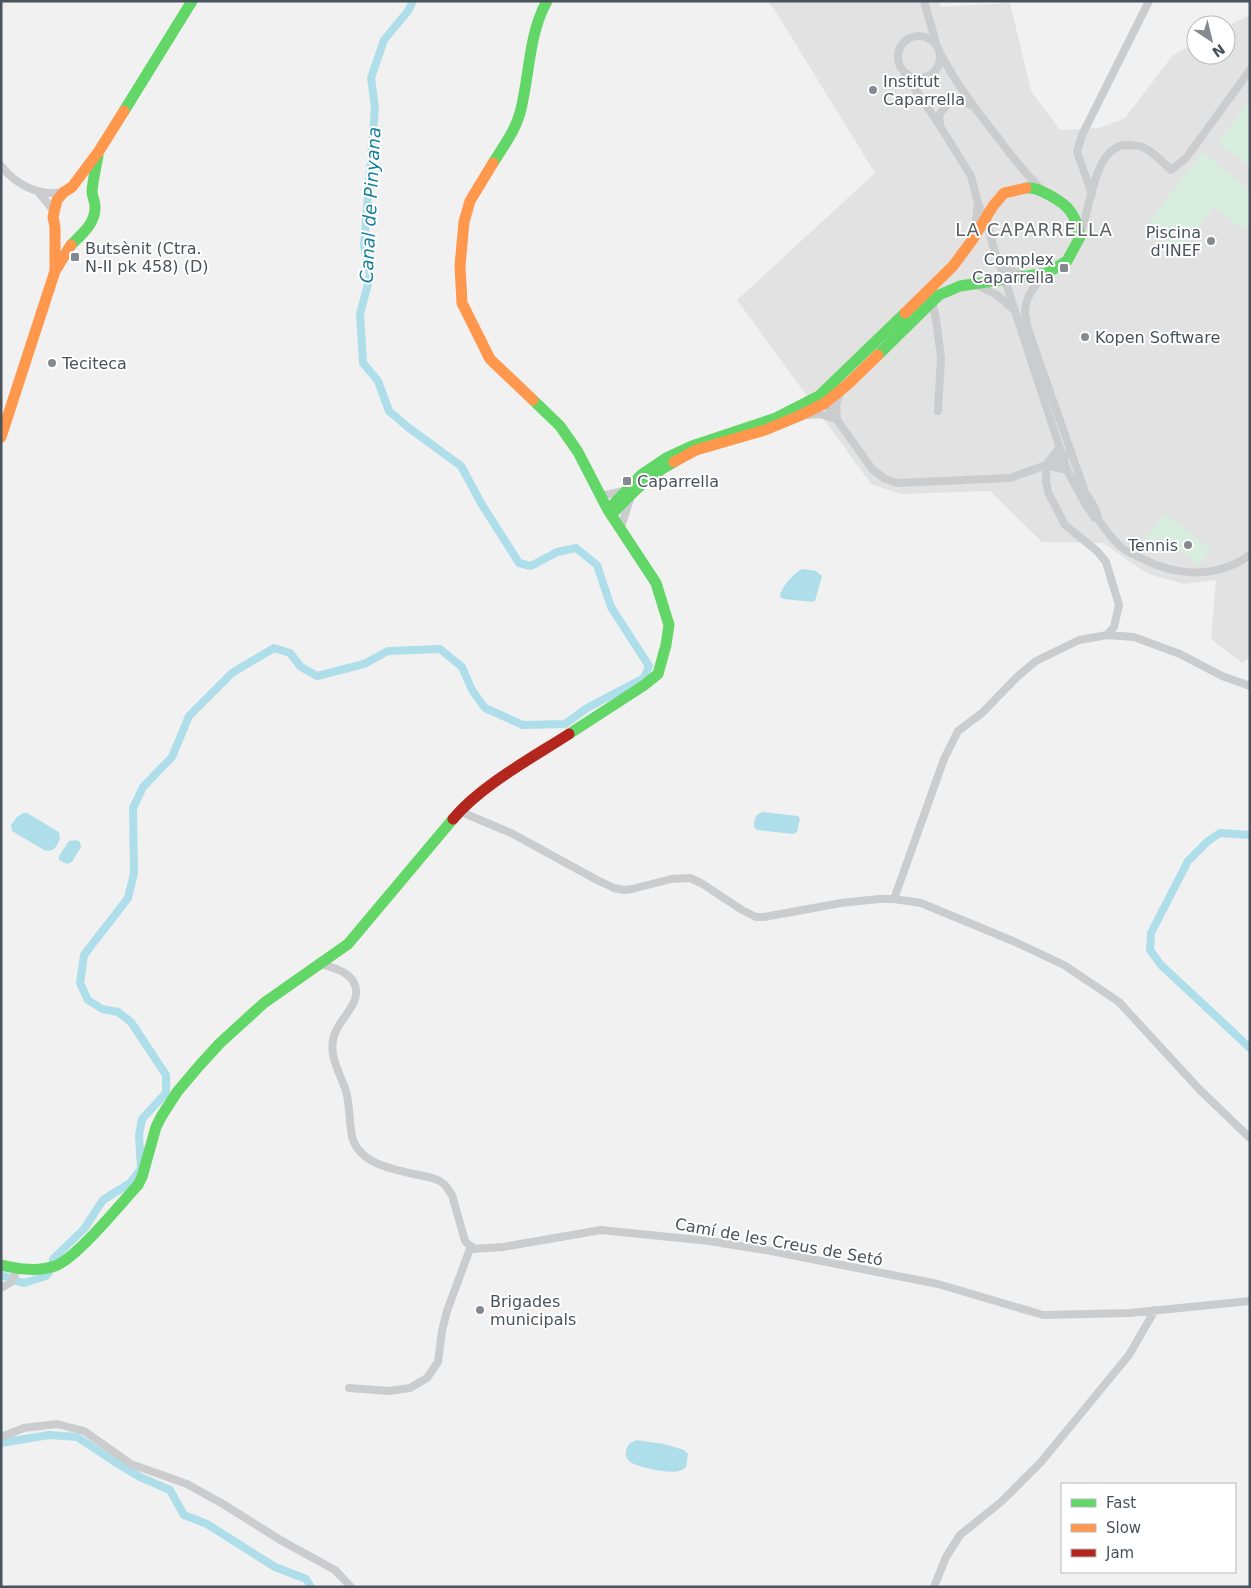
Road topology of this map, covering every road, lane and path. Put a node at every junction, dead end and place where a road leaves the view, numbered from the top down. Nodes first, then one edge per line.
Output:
1 (192, 1) edge
2 (547, 1) edge
3 (924, 1) edge
4 (1149, 1) edge
5 (936, 43) junction
6 (940, 53) junction
7 (1250, 70) edge
8 (905, 74) junction
9 (973, 106) junction
10 (940, 126) junction
11 (99, 151) junction
12 (1, 166) edge
13 (68, 189) junction
14 (37, 192) junction
15 (1045, 192) junction
16 (1092, 194) junction
17 (92, 196) junction
18 (978, 203) junction
19 (1070, 210) junction
20 (54, 212) junction
21 (1087, 214) junction
22 (987, 219) junction
23 (55, 226) junction
24 (81, 235) junction
25 (1080, 237) junction
26 (973, 239) junction
27 (998, 259) junction
28 (55, 271) junction
29 (1047, 273) junction
30 (1025, 276) junction
31 (1004, 278) junction
32 (973, 283) junction
33 (932, 302) junction
34 (1015, 312) junction
35 (839, 385) junction
36 (825, 403) junction
37 (804, 405) junction
38 (938, 411) dead end
39 (800, 416) junction
40 (838, 420) junction
41 (1, 437) edge
42 (1060, 448) junction
43 (1070, 452) junction
44 (1063, 459) junction
45 (1046, 465) junction
46 (1067, 470) junction
47 (628, 493) junction
48 (1085, 493) junction
49 (601, 496) junction
50 (609, 512) junction
51 (1098, 519) junction
52 (620, 530) junction
53 (1250, 555) edge
54 (1107, 635) junction
55 (1250, 686) edge
56 (459, 811) junction
57 (894, 899) junction
58 (321, 964) junction
59 (1250, 1138) edge
60 (471, 1246) junction
61 (1, 1265) edge
62 (18, 1269) junction
63 (1, 1288) edge
64 (1250, 1301) edge
65 (1155, 1310) junction
66 (349, 1388) dead end
67 (1, 1438) edge
68 (351, 1587) edge
69 (934, 1587) edge

1 - 11 street
2 - 49 street
3 - 5 street
4 - 16 street
5 - 6 street
5 - 8 street
6 - 8 street
6 - 9 street
7 - 16 street
8 - 10 street
9 - 10 street
9 - 15 street
10 - 18 street
11 - 13 street
11 - 17 street
12 - 14 street
13 - 14 street
13 - 17 street
13 - 20 street
14 - 20 street
15 - 19 street
15 - 22 street
16 - 21 street
17 - 24 street
18 - 22 street
18 - 26 street
19 - 21 street
19 - 25 street
20 - 23 street
21 - 25 street
22 - 26 street
22 - 27 street
23 - 24 street
23 - 28 street
24 - 28 street
25 - 29 street
26 - 35 street
27 - 30 street
27 - 31 street
28 - 41 street
29 - 30 street
29 - 43 street
30 - 31 street
31 - 32 street
31 - 34 street
32 - 33 street
32 - 34 street
33 - 35 street
33 - 38 street
34 - 42 street
35 - 36 street
35 - 37 street
35 - 40 street
36 - 37 street
36 - 39 street
36 - 40 street
37 - 47 street
39 - 40 street
39 - 47 street
40 - 45 street
42 - 44 street
42 - 45 street
43 - 44 street
43 - 48 street
44 - 45 street
44 - 46 street
44 - 48 street
45 - 46 street
45 - 54 street
46 - 51 street
47 - 49 street
47 - 50 street
47 - 52 street
48 - 51 street
49 - 50 street
50 - 52 street
51 - 53 street
52 - 56 street
54 - 55 street
54 - 57 street
56 - 57 street
56 - 58 street
57 - 59 street
58 - 60 street
58 - 62 street
60 - 65 street, Camí de les Creus de Setó
60 - 66 street
61 - 62 street
62 - 63 street
64 - 65 street, Camí de les Creus de Setó
65 - 69 street
67 - 68 street

